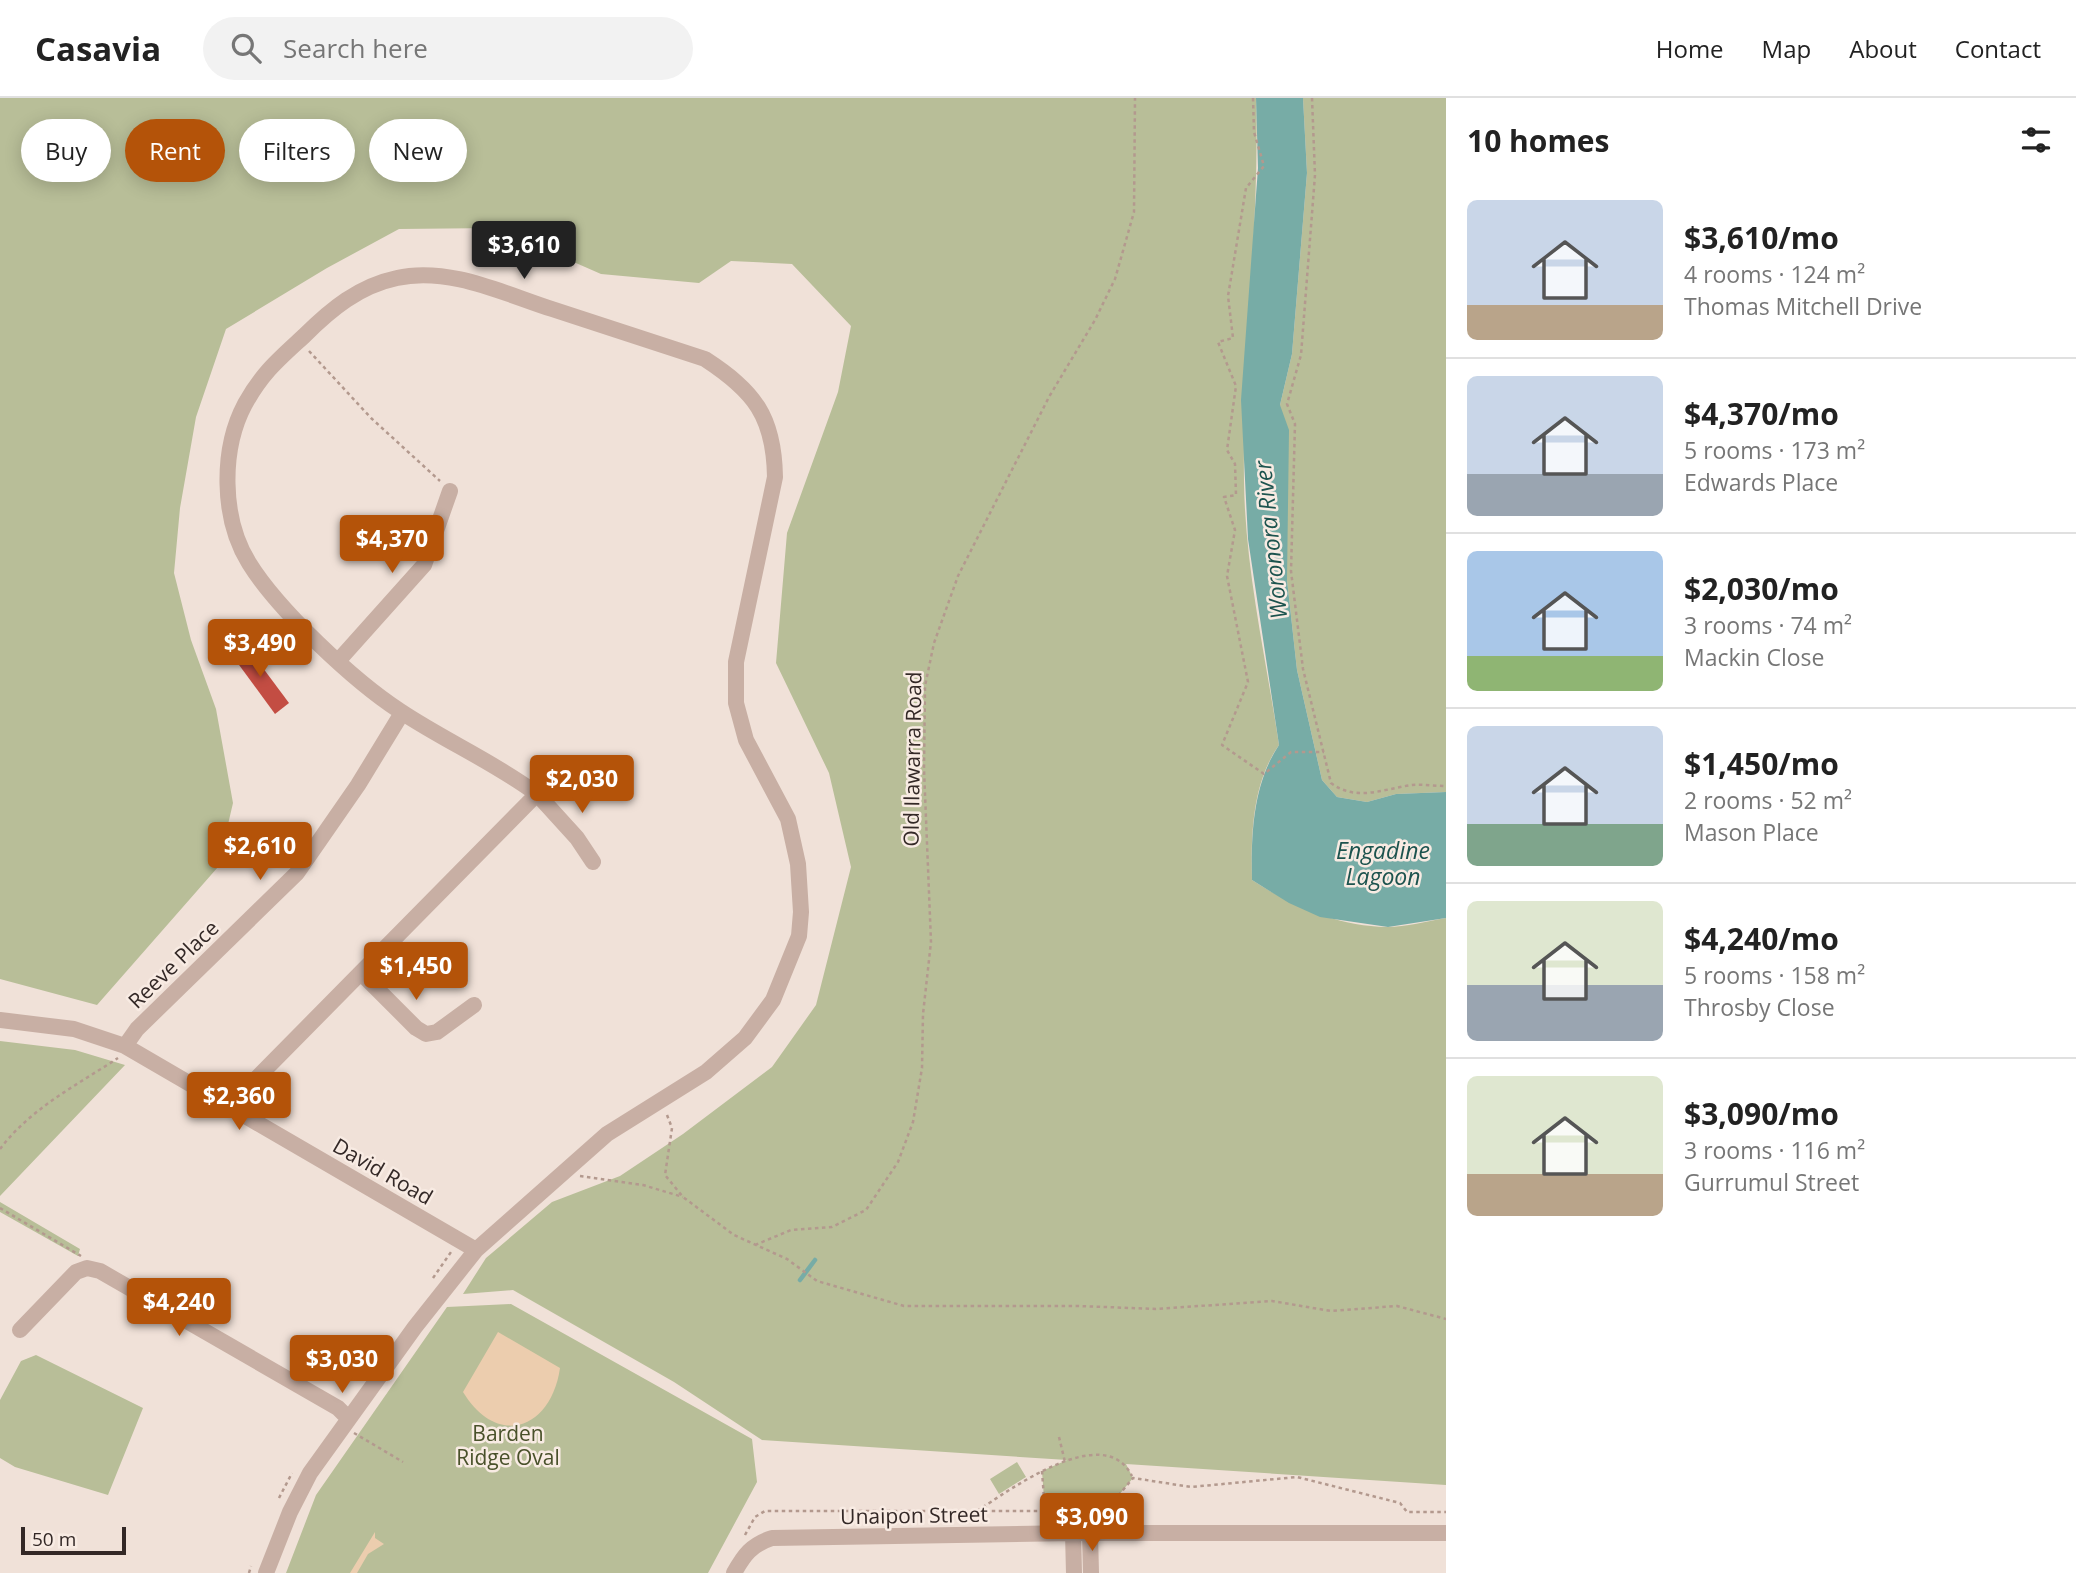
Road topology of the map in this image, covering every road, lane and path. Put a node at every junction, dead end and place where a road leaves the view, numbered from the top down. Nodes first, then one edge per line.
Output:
1 (1135, 98) edge
2 (1253, 98) edge
3 (1312, 98) edge
4 (307, 349) dead end
5 (450, 491) joint
6 (339, 660) junction
7 (402, 713) junction
8 (1324, 752) junction
9 (1446, 786) edge
10 (537, 794) junction
11 (593, 862) dead end
12 (361, 973) junction
13 (474, 1004) dead end
14 (0, 1020) edge
15 (125, 1046) junction
16 (109, 1053) dead end
17 (662, 1102) junction
18 (235, 1109) junction
19 (0, 1149) edge
20 (560, 1174) junction
21 (683, 1197) junction
22 (0, 1208) edge
23 (755, 1245) junction
24 (450, 1249) dead end
25 (476, 1250) junction
26 (87, 1268) junction
27 (426, 1287) dead end
28 (1446, 1319) edge
29 (20, 1330) dead end
30 (348, 1418) junction
31 (359, 1436) dead end
32 (1059, 1437) dead end
33 (403, 1462) dead end
34 (1065, 1462) junction
35 (1042, 1471) junction
36 (293, 1472) dead end
37 (1133, 1478) junction
38 (275, 1508) dead end
39 (977, 1511) junction
40 (1045, 1512) junction
41 (1446, 1512) edge
42 (1073, 1533) junction
43 (1090, 1533) junction
44 (1446, 1534) edge
45 (743, 1539) dead end
46 (254, 1560) dead end
47 (248, 1573) edge
48 (266, 1573) edge
49 (734, 1573) edge
50 (1074, 1573) edge
51 (1091, 1573) edge

1 - 23 path, Old Ilawarra Road
2 - 8 path
3 - 8 path
4 - 5 path
5 - 6 street
6 - 7 street
6 - 17 street
7 - 10 street
7 - 15 street, Reeve Place
8 - 9 path
10 - 11 street
10 - 12 street
12 - 13 street
12 - 18 street
14 - 15 street, David Road
15 - 18 street, David Road
16 - 19 path
17 - 20 street
17 - 21 path
18 - 25 street, David Road
20 - 21 path
20 - 25 street
21 - 23 path
22 - 26 path
23 - 28 path
24 - 27 path
25 - 30 street
26 - 29 street
26 - 30 street
30 - 48 street
31 - 33 path
32 - 34 path
34 - 35 path
34 - 37 path
35 - 39 path
35 - 40 path
36 - 38 path
37 - 40 path
37 - 41 path
39 - 40 path
39 - 45 path
42 - 43 street, Unaipon Street
42 - 49 street, Unaipon Street
42 - 50 street
43 - 44 street, Unaipon Street
43 - 51 street
46 - 47 path

